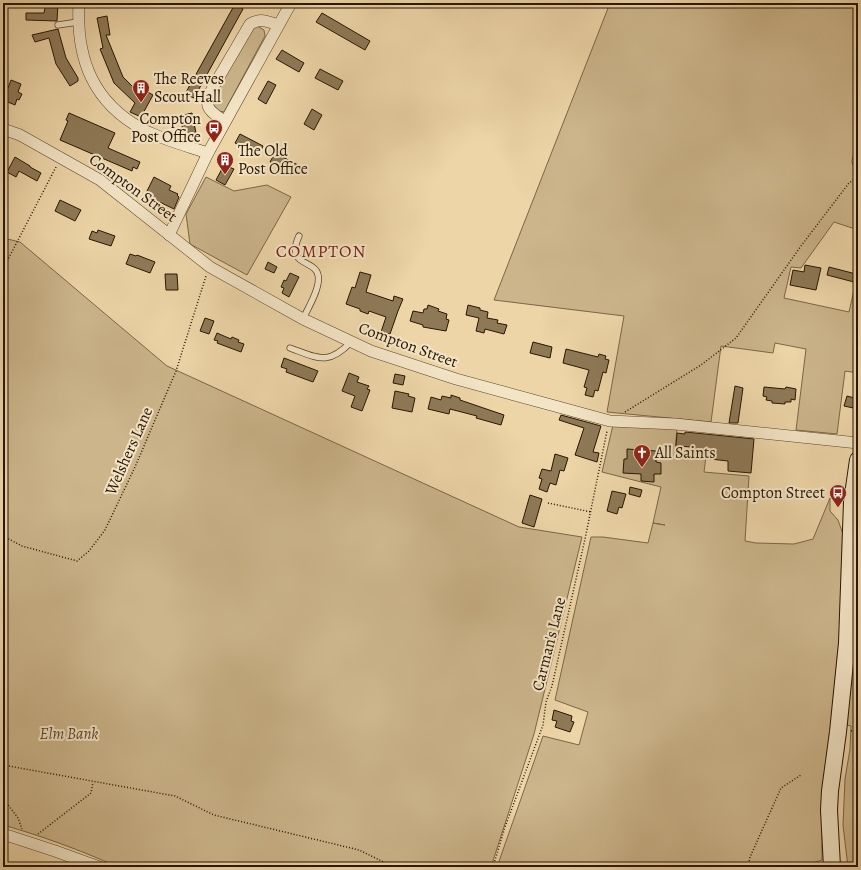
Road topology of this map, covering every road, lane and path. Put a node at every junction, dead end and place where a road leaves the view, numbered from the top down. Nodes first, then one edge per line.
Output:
1 (79, 3) edge
2 (291, 3) edge
3 (78, 22) junction
4 (58, 25) dead end
5 (278, 25) junction
6 (225, 122) junction
7 (3, 129) edge
8 (858, 151) edge
9 (208, 153) junction
10 (61, 158) junction
11 (858, 168) edge
12 (858, 177) edge
13 (169, 235) junction
14 (299, 236) dead end
15 (210, 267) junction
16 (3, 269) edge
17 (303, 319) junction
18 (351, 342) junction
19 (290, 348) dead end
20 (610, 421) junction
21 (858, 443) edge
22 (858, 460) edge
23 (548, 504) dead end
24 (591, 512) junction
25 (3, 536) edge
26 (3, 765) edge
27 (801, 775) dead end
28 (93, 782) junction
29 (3, 798) edge
30 (3, 834) edge
31 (28, 843) junction
32 (99, 867) edge
33 (394, 867) edge
34 (493, 867) edge
35 (748, 867) edge
36 (832, 867) edge

1 - 3 street
2 - 5 street
3 - 4 lane
3 - 9 street
5 - 6 street
5 - 6 street
6 - 9 street
7 - 10 street, Compton Street
8 - 11 lane
9 - 13 street
10 - 13 street, Compton Street
10 - 16 path
12 - 20 path
13 - 15 street, Compton Street
14 - 17 lane
15 - 17 street, Compton Street
15 - 25 path, Welshers Lane
17 - 18 street, Compton Street
18 - 19 lane
18 - 20 street, Compton Street
20 - 21 street, Compton Street
20 - 24 path, Carman's Lane
22 - 36 street
23 - 24 path
24 - 34 path, Carman's Lane
26 - 28 path
27 - 35 path
28 - 31 path
28 - 33 path
29 - 31 path
30 - 31 street
31 - 32 street

